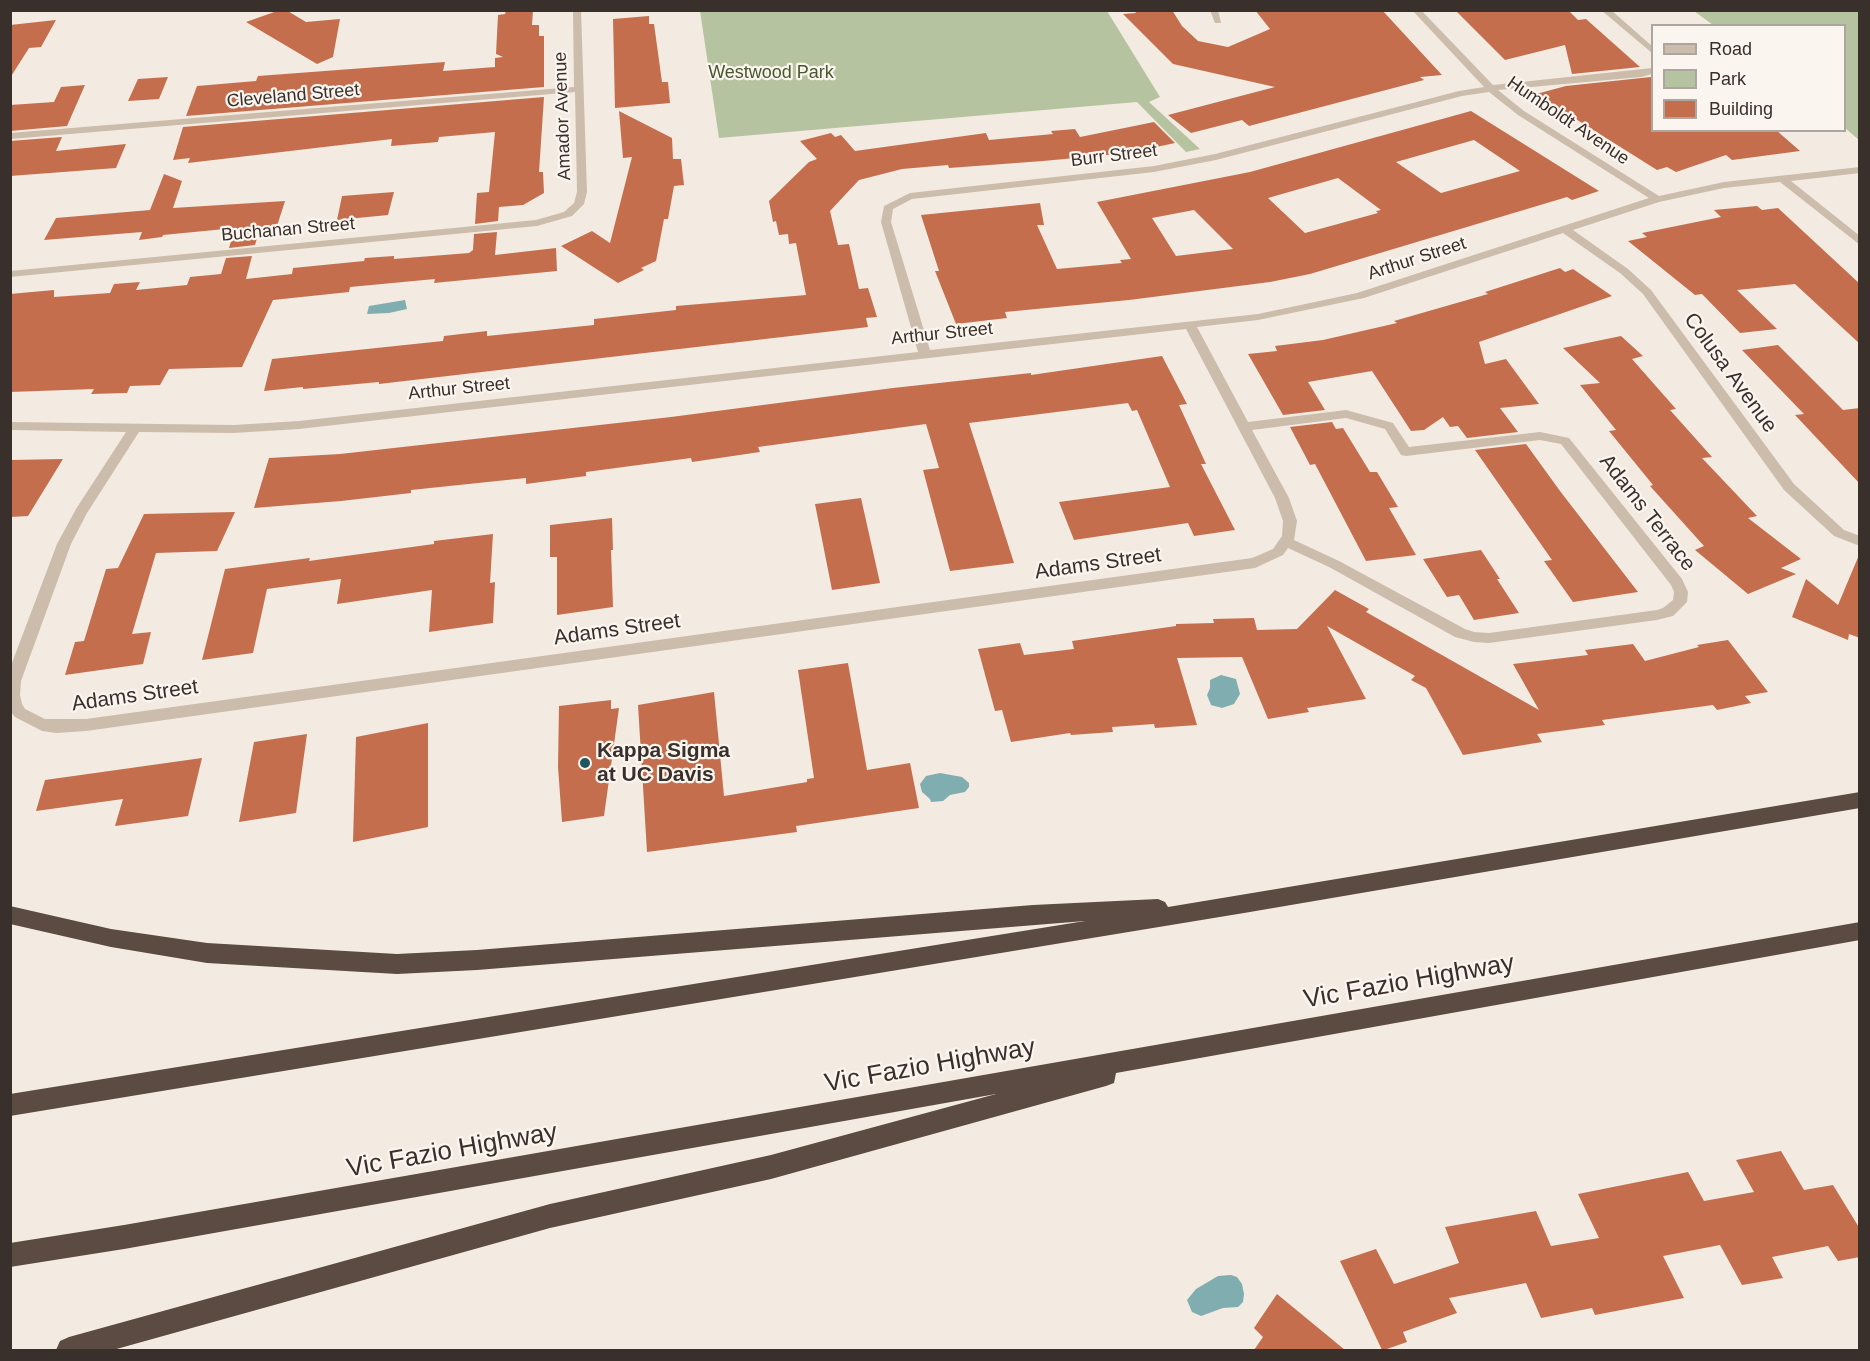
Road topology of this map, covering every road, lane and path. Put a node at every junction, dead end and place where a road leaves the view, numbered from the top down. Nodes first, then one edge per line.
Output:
1 (577, 10) edge
2 (1214, 10) edge
3 (1416, 10) edge
4 (1605, 10) edge
5 (1218, 21) dead end
6 (1651, 48) edge
7 (1651, 72) edge
8 (1491, 88) junction
9 (578, 89) junction
10 (10, 136) edge
11 (1860, 170) edge
12 (1782, 178) junction
13 (1658, 199) junction
14 (568, 214) joint
15 (1566, 230) junction
16 (1860, 242) edge
17 (10, 274) edge
18 (1189, 324) junction
19 (925, 354) junction
20 (10, 426) edge
21 (1243, 427) junction
22 (135, 428) junction
23 (1860, 541) edge
24 (1286, 542) junction
25 (1860, 800) edge
26 (1244, 904) junction
27 (10, 915) edge
28 (1860, 931) edge
29 (1212, 1046) junction
30 (10, 1105) edge
31 (10, 1255) edge
32 (69, 1350) edge

1 - 9 street, Amador Avenue
2 - 5 street
3 - 8 street, Humboldt Avenue
4 - 6 street
7 - 8 street
8 - 13 street, Humboldt Avenue
8 - 19 street, Burr Street
9 - 10 street, Cleveland Street
9 - 14 street, Amador Avenue
11 - 12 street, Arthur Street
12 - 13 street, Arthur Street
12 - 16 street
13 - 15 street, Arthur Street
14 - 17 street, Buchanan Street
15 - 18 street, Arthur Street
15 - 23 street, Colusa Avenue
18 - 19 street, Arthur Street
18 - 21 street
19 - 22 street, Arthur Street
20 - 22 street, Arthur Street
21 - 24 street
21 - 24 street, Adams Terrace
22 - 24 street, Adams Street
25 - 26 highway
26 - 27 highway
26 - 30 highway
28 - 29 highway, Vic Fazio Highway
29 - 31 highway, Vic Fazio Highway
29 - 32 highway

